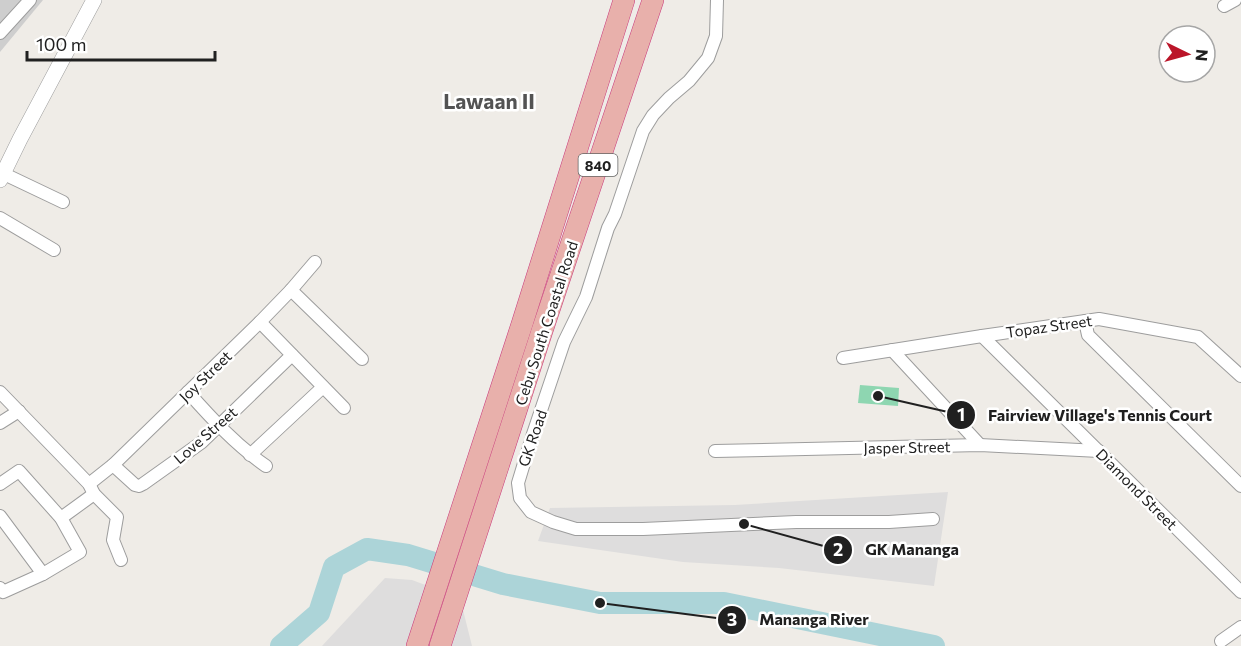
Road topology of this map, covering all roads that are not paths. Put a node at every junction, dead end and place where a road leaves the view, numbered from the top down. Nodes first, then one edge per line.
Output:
1 (30, 0) edge
2 (94, 0) edge
3 (624, 0) edge
4 (653, 0) edge
5 (717, 0) edge
6 (0, 33) edge
7 (1, 175) edge
8 (63, 202) dead end
9 (0, 218) edge
10 (54, 250) dead end
11 (315, 262) dead end
12 (291, 290) junction
13 (1085, 321) junction
14 (260, 322) junction
15 (982, 336) junction
16 (892, 350) junction
17 (292, 356) junction
18 (843, 358) dead end
19 (362, 359) dead end
20 (1241, 376) edge
21 (323, 387) junction
22 (0, 392) edge
23 (188, 392) junction
24 (344, 408) dead end
25 (19, 411) junction
26 (0, 423) edge
27 (219, 426) junction
28 (980, 445) junction
29 (715, 451) dead end
30 (1099, 451) junction
31 (250, 455) junction
32 (113, 465) junction
33 (266, 466) dead end
34 (0, 484) edge
35 (1241, 486) edge
36 (92, 489) junction
37 (0, 516) edge
38 (61, 518) junction
39 (933, 519) dead end
40 (121, 560) dead end
41 (44, 574) junction
42 (0, 588) edge
43 (1241, 592) edge
44 (1241, 627) edge
45 (1221, 641) dead end
46 (417, 646) edge
47 (440, 646) edge

1 - 6 street
2 - 7 street
3 - 46 highway, Cebu South Coastal Road / 840
4 - 47 highway, Cebu South Coastal Road / 840
5 - 39 street, GK Road
7 - 8 street
9 - 10 street
11 - 12 street, Joy Street
12 - 14 street, Joy Street
12 - 19 street
13 - 15 street, Topaz Street
13 - 20 street, Topaz Street
13 - 35 street
14 - 17 street
14 - 23 street, Joy Street
15 - 16 street, Topaz Street
15 - 30 street, Diamond Street
16 - 18 street, Topaz Street
16 - 28 street
17 - 21 street
17 - 27 street, Love Street
21 - 24 street
21 - 31 street
22 - 25 street
23 - 27 street
23 - 32 street, Joy Street
25 - 26 street
25 - 36 street
27 - 31 street
27 - 32 street, Love Street
28 - 29 street, Jasper Street
28 - 30 street, Jasper Street
30 - 43 street, Diamond Street
31 - 33 street
32 - 36 street, Joy Street
34 - 38 street
36 - 38 street, Joy Street
36 - 40 street
37 - 41 street
38 - 41 street
41 - 42 street
44 - 45 street

